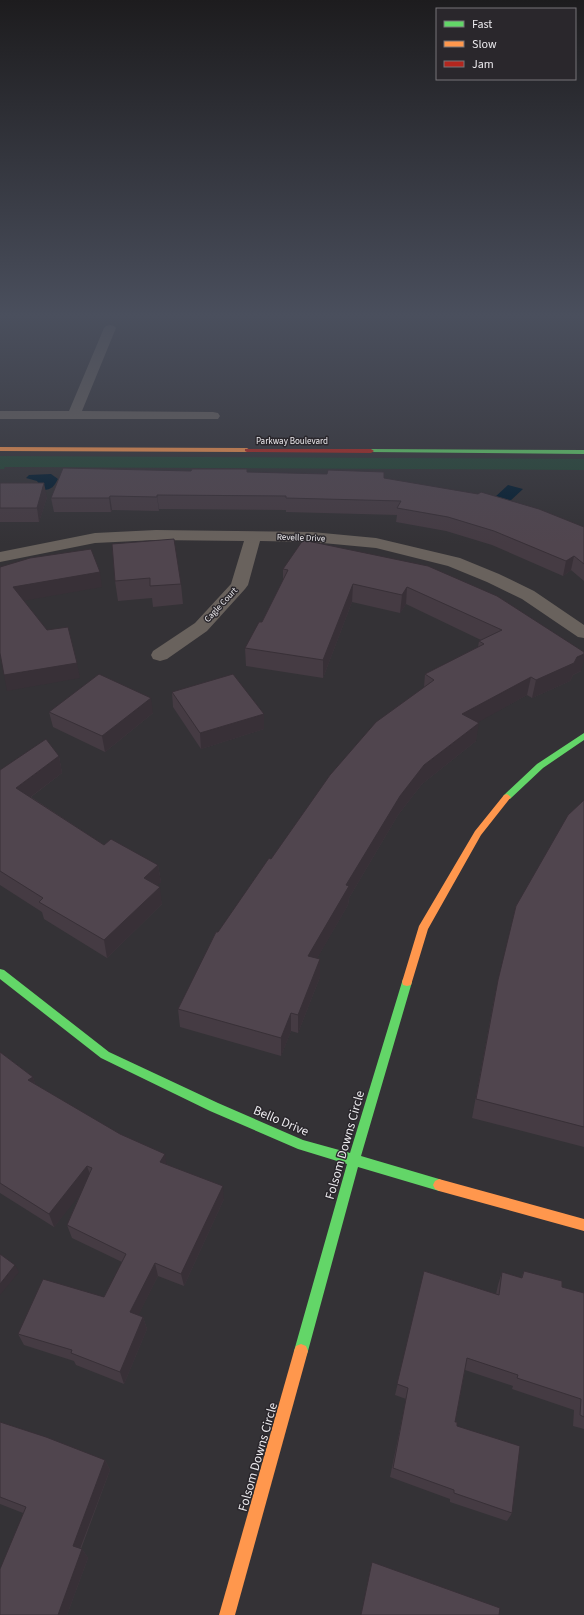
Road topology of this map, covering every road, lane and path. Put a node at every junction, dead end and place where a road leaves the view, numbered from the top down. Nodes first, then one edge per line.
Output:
1 (83, 393) edge
2 (0, 415) edge
3 (74, 415) junction
4 (213, 416) dead end
5 (0, 450) edge
6 (584, 452) edge
7 (253, 536) junction
8 (0, 557) edge
9 (584, 632) edge
10 (160, 655) dead end
11 (584, 736) edge
12 (0, 972) edge
13 (354, 1160) junction
14 (584, 1225) edge
15 (227, 1615) edge

1 - 3 street
2 - 3 street
3 - 4 street
5 - 6 street, Parkway Boulevard
7 - 8 street, Revelle Drive
7 - 9 street, Revelle Drive
7 - 10 street, Cagle Court
11 - 13 street, Folsom Downs Circle
12 - 13 street, Bello Drive
13 - 14 street, Bello Drive
13 - 15 street, Folsom Downs Circle

